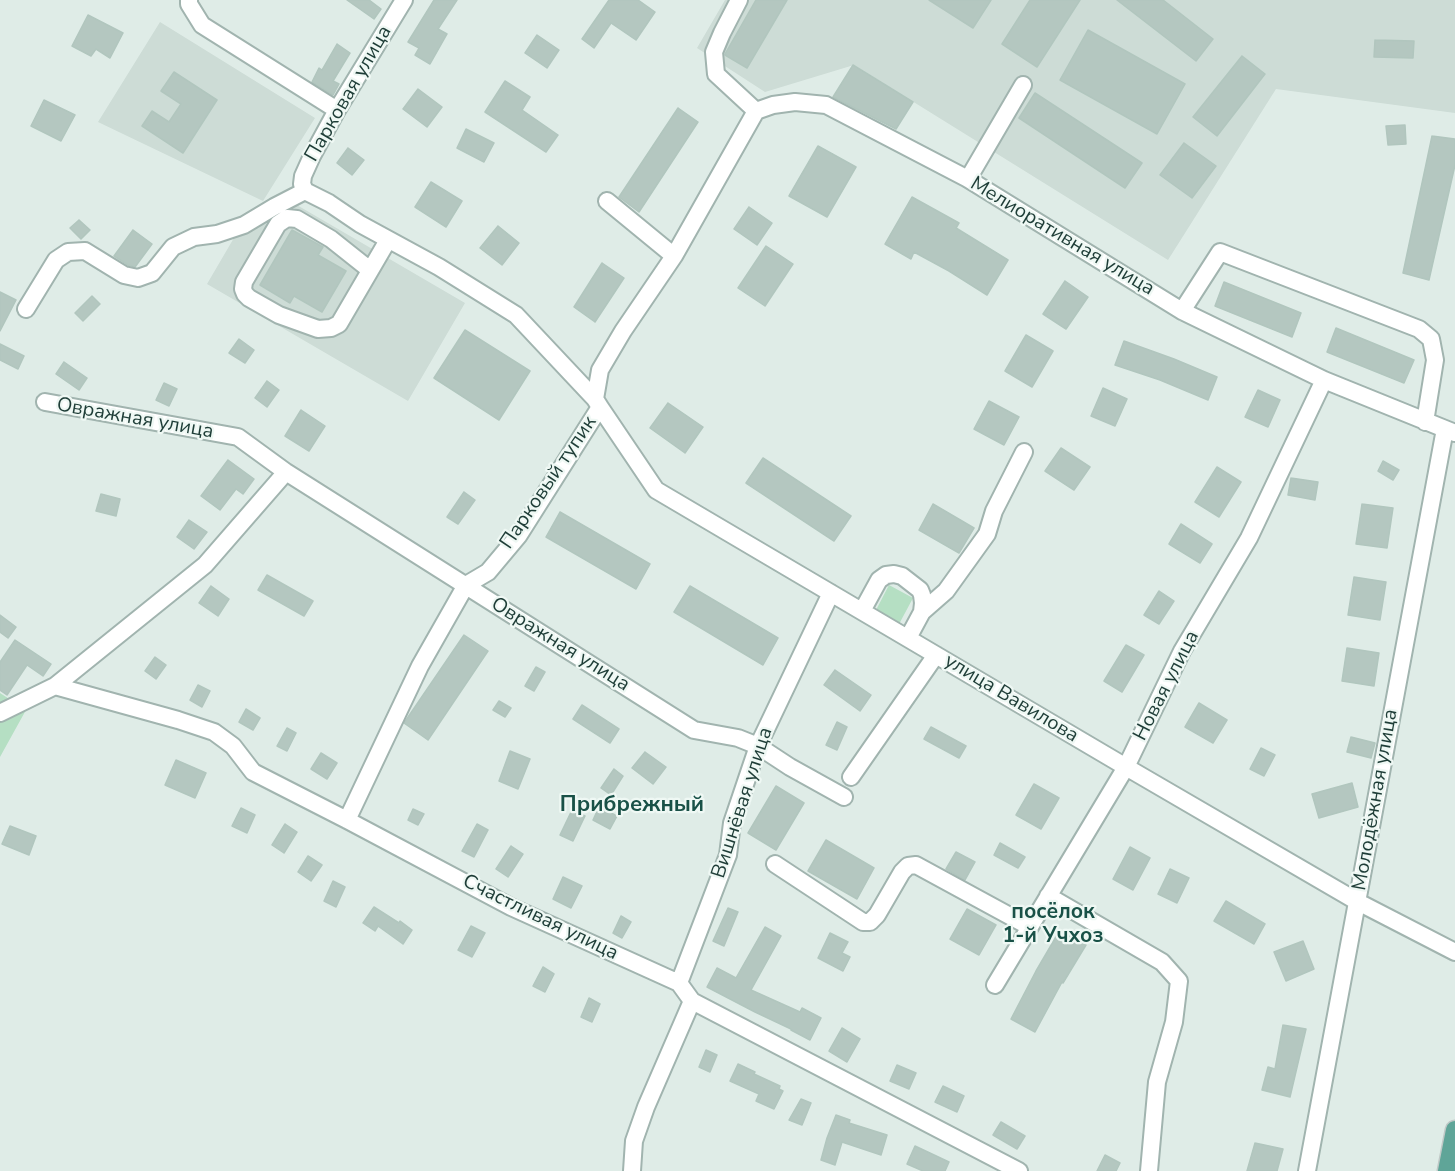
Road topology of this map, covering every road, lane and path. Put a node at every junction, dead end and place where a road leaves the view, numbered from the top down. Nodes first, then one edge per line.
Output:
1 (189, 0) edge
2 (404, 0) edge
3 (739, 0) edge
4 (1023, 85) dead end
5 (337, 110) junction
6 (756, 111) junction
7 (968, 179) junction
8 (305, 191) junction
9 (607, 201) dead end
10 (388, 240) junction
11 (674, 256) junction
12 (370, 270) junction
13 (26, 309) dead end
14 (1182, 310) junction
15 (1324, 380) junction
16 (45, 402) dead end
17 (597, 403) junction
18 (1425, 422) junction
19 (1450, 431) edge
20 (1024, 453) dead end
21 (286, 472) junction
22 (466, 585) junction
23 (831, 593) junction
24 (862, 611) junction
25 (922, 612) junction
26 (908, 638) junction
27 (936, 655) junction
28 (55, 686) junction
29 (0, 713) edge
30 (758, 746) junction
31 (1126, 767) junction
32 (851, 777) dead end
33 (844, 797) dead end
34 (347, 820) junction
35 (775, 864) dead end
36 (1048, 896) junction
37 (1358, 902) junction
38 (1030, 927) junction
39 (1455, 952) edge
40 (679, 983) junction
41 (996, 985) dead end
42 (692, 1001) junction
43 (1455, 1130) edge
44 (632, 1171) edge
45 (1019, 1171) edge
46 (1149, 1171) edge
47 (1307, 1171) edge
48 (1447, 1171) edge

1 - 5 street
2 - 5 street, Парковая улица
3 - 6 street
4 - 7 street
5 - 8 street, Парковая улица
6 - 7 street, Мелиоративная улица
6 - 11 street, Парковый тупик
7 - 14 street, Мелиоративная улица
8 - 10 street, улица Вавилова
8 - 13 street
9 - 11 street
10 - 12 street
10 - 17 street, улица Вавилова
11 - 17 street, Парковый тупик
12 - 12 street
14 - 15 street, Мелиоративная улица
14 - 18 street
15 - 18 street, Мелиоративная улица
15 - 31 street, Новая улица
16 - 21 street, Овражная улица
17 - 22 street, Парковый тупик
17 - 23 street, улица Вавилова
18 - 19 street, Мелиоративная улица
19 - 37 street, Молодёжная улица
20 - 25 street
21 - 22 street, Овражная улица
21 - 28 street
22 - 30 street, Овражная улица
22 - 34 street, Парковый тупик
23 - 24 street, улица Вавилова
23 - 30 street, Вишнёвая улица
24 - 25 street
24 - 26 street, улица Вавилова
25 - 26 street
26 - 27 street, улица Вавилова
27 - 31 street, улица Вавилова
27 - 32 street
28 - 29 street
28 - 34 street, Счастливая улица
30 - 33 street, Овражная улица
30 - 40 street, Вишнёвая улица
31 - 36 street, Новая улица
31 - 37 street, улица Вавилова
34 - 40 street, Счастливая улица
35 - 38 street
36 - 38 street, Новая улица
36 - 46 street
37 - 39 street, улица Вавилова
37 - 47 street, Молодёжная улица
38 - 41 street, Новая улица
40 - 42 street, Счастливая улица
42 - 44 street
42 - 45 street, Счастливая улица
43 - 48 main road

